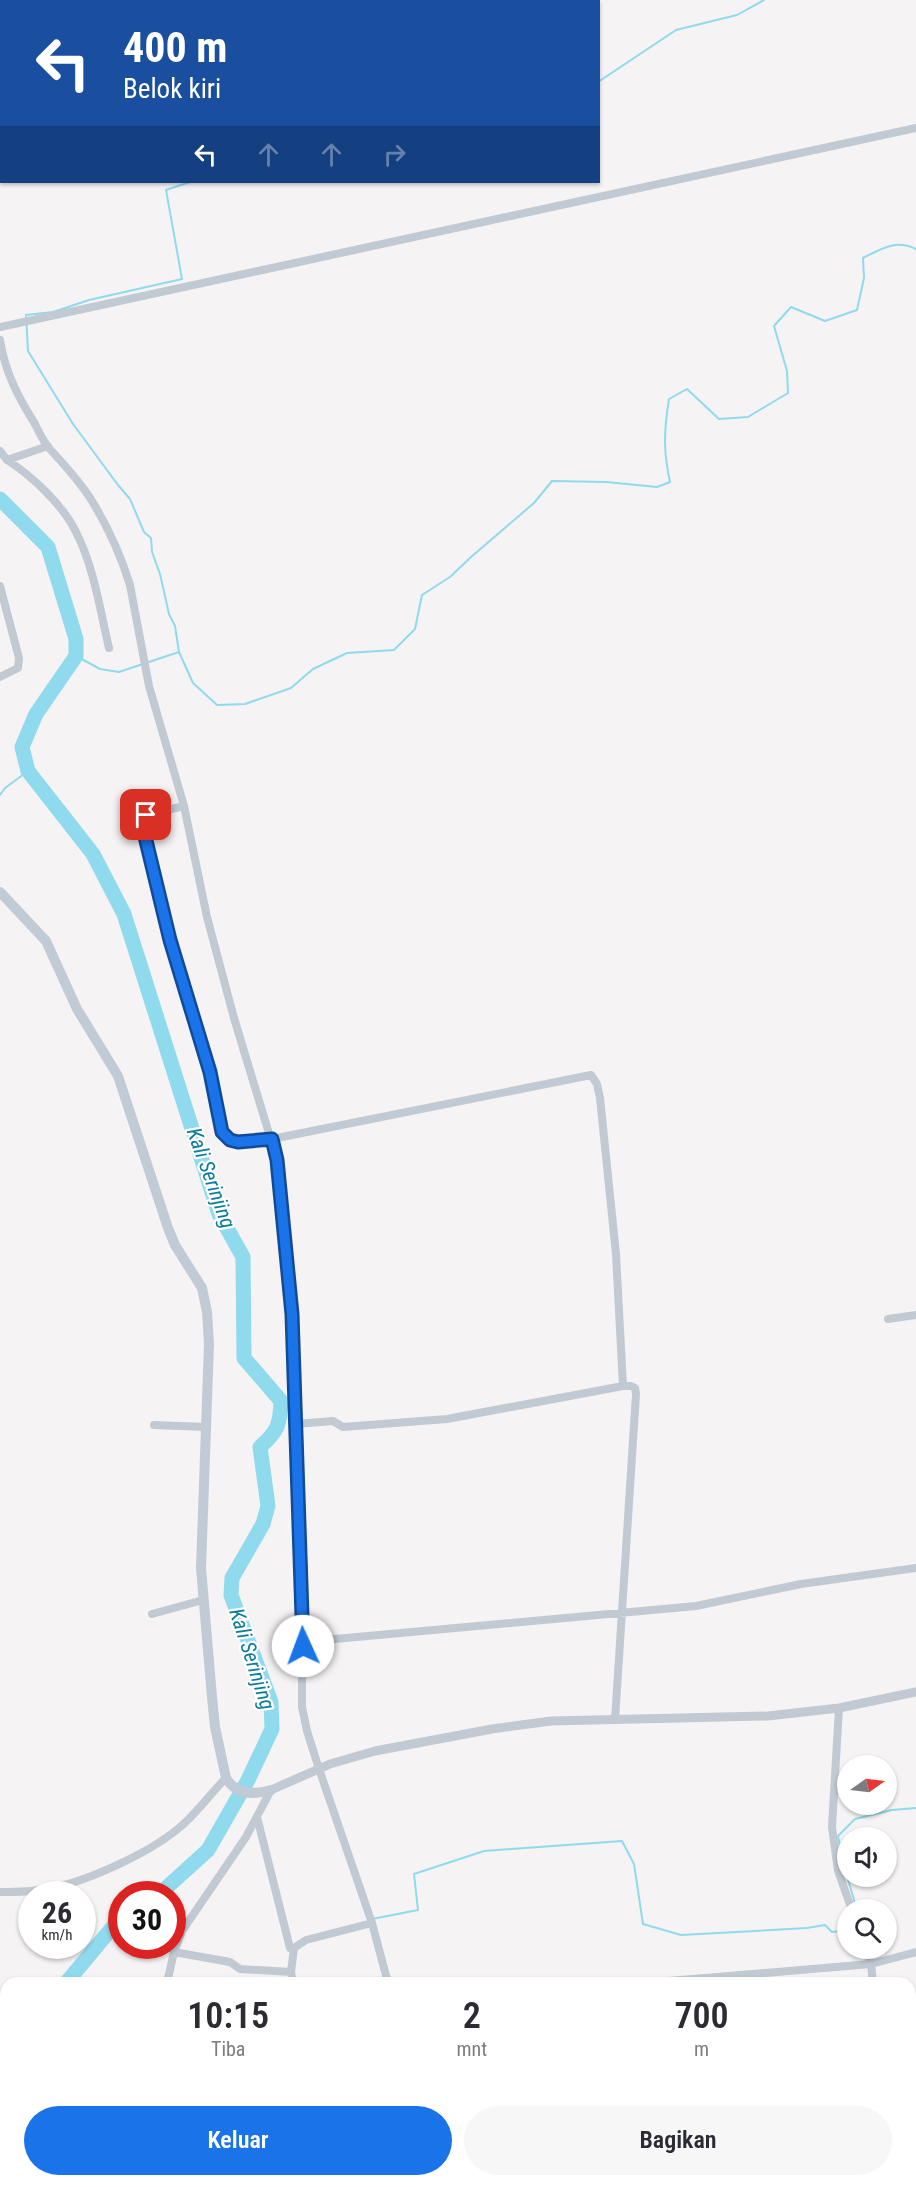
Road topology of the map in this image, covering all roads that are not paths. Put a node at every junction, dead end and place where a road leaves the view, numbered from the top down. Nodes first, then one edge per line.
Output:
1 (916, 128) edge
2 (0, 327) edge
3 (0, 340) edge
4 (48, 446) junction
5 (0, 451) edge
6 (7, 460) junction
7 (0, 586) edge
8 (109, 648) dead end
9 (0, 677) edge
10 (184, 806) junction
11 (0, 892) edge
12 (272, 1139) junction
13 (916, 1315) edge
14 (888, 1319) dead end
15 (623, 1386) junction
16 (296, 1424) junction
17 (153, 1425) dead end
18 (206, 1427) junction
19 (916, 1568) edge
20 (203, 1600) junction
21 (621, 1611) junction
22 (152, 1614) dead end
23 (303, 1646) junction
24 (916, 1692) edge
25 (839, 1708) junction
26 (615, 1720) junction
27 (319, 1769) junction
28 (226, 1778) junction
29 (270, 1790) junction
30 (258, 1817) junction
31 (0, 1892) edge
32 (848, 1899) edge
33 (371, 1920) junction
34 (186, 1924) edge
35 (293, 1948) junction
36 (916, 1952) edge
37 (186, 1954) edge
38 (172, 1959) edge
39 (869, 1959) edge
40 (871, 1964) junction
41 (290, 1972) junction
42 (168, 1977) edge
43 (291, 1977) edge
44 (386, 1977) edge
45 (716, 1977) edge
46 (872, 1977) edge

1 - 2 street
3 - 4 street
4 - 6 street
4 - 10 street
5 - 6 street
6 - 8 street
7 - 9 street
10 - 12 street
10 - 12 street
11 - 18 main road
12 - 15 street
12 - 16 street
13 - 14 street
15 - 16 street
15 - 21 street
16 - 23 street
17 - 18 street
18 - 20 main road
19 - 21 street
20 - 22 street
20 - 28 main road
21 - 23 street
21 - 26 street
23 - 27 street
24 - 25 street
25 - 26 street
25 - 32 street
26 - 27 street
27 - 29 street
27 - 33 street
28 - 29 main road
28 - 31 street
29 - 30 street
30 - 34 street
30 - 35 street
33 - 35 street
33 - 44 street
35 - 41 street
36 - 40 street
37 - 41 street
38 - 42 street
39 - 40 street
40 - 45 street
40 - 46 street
41 - 43 street

